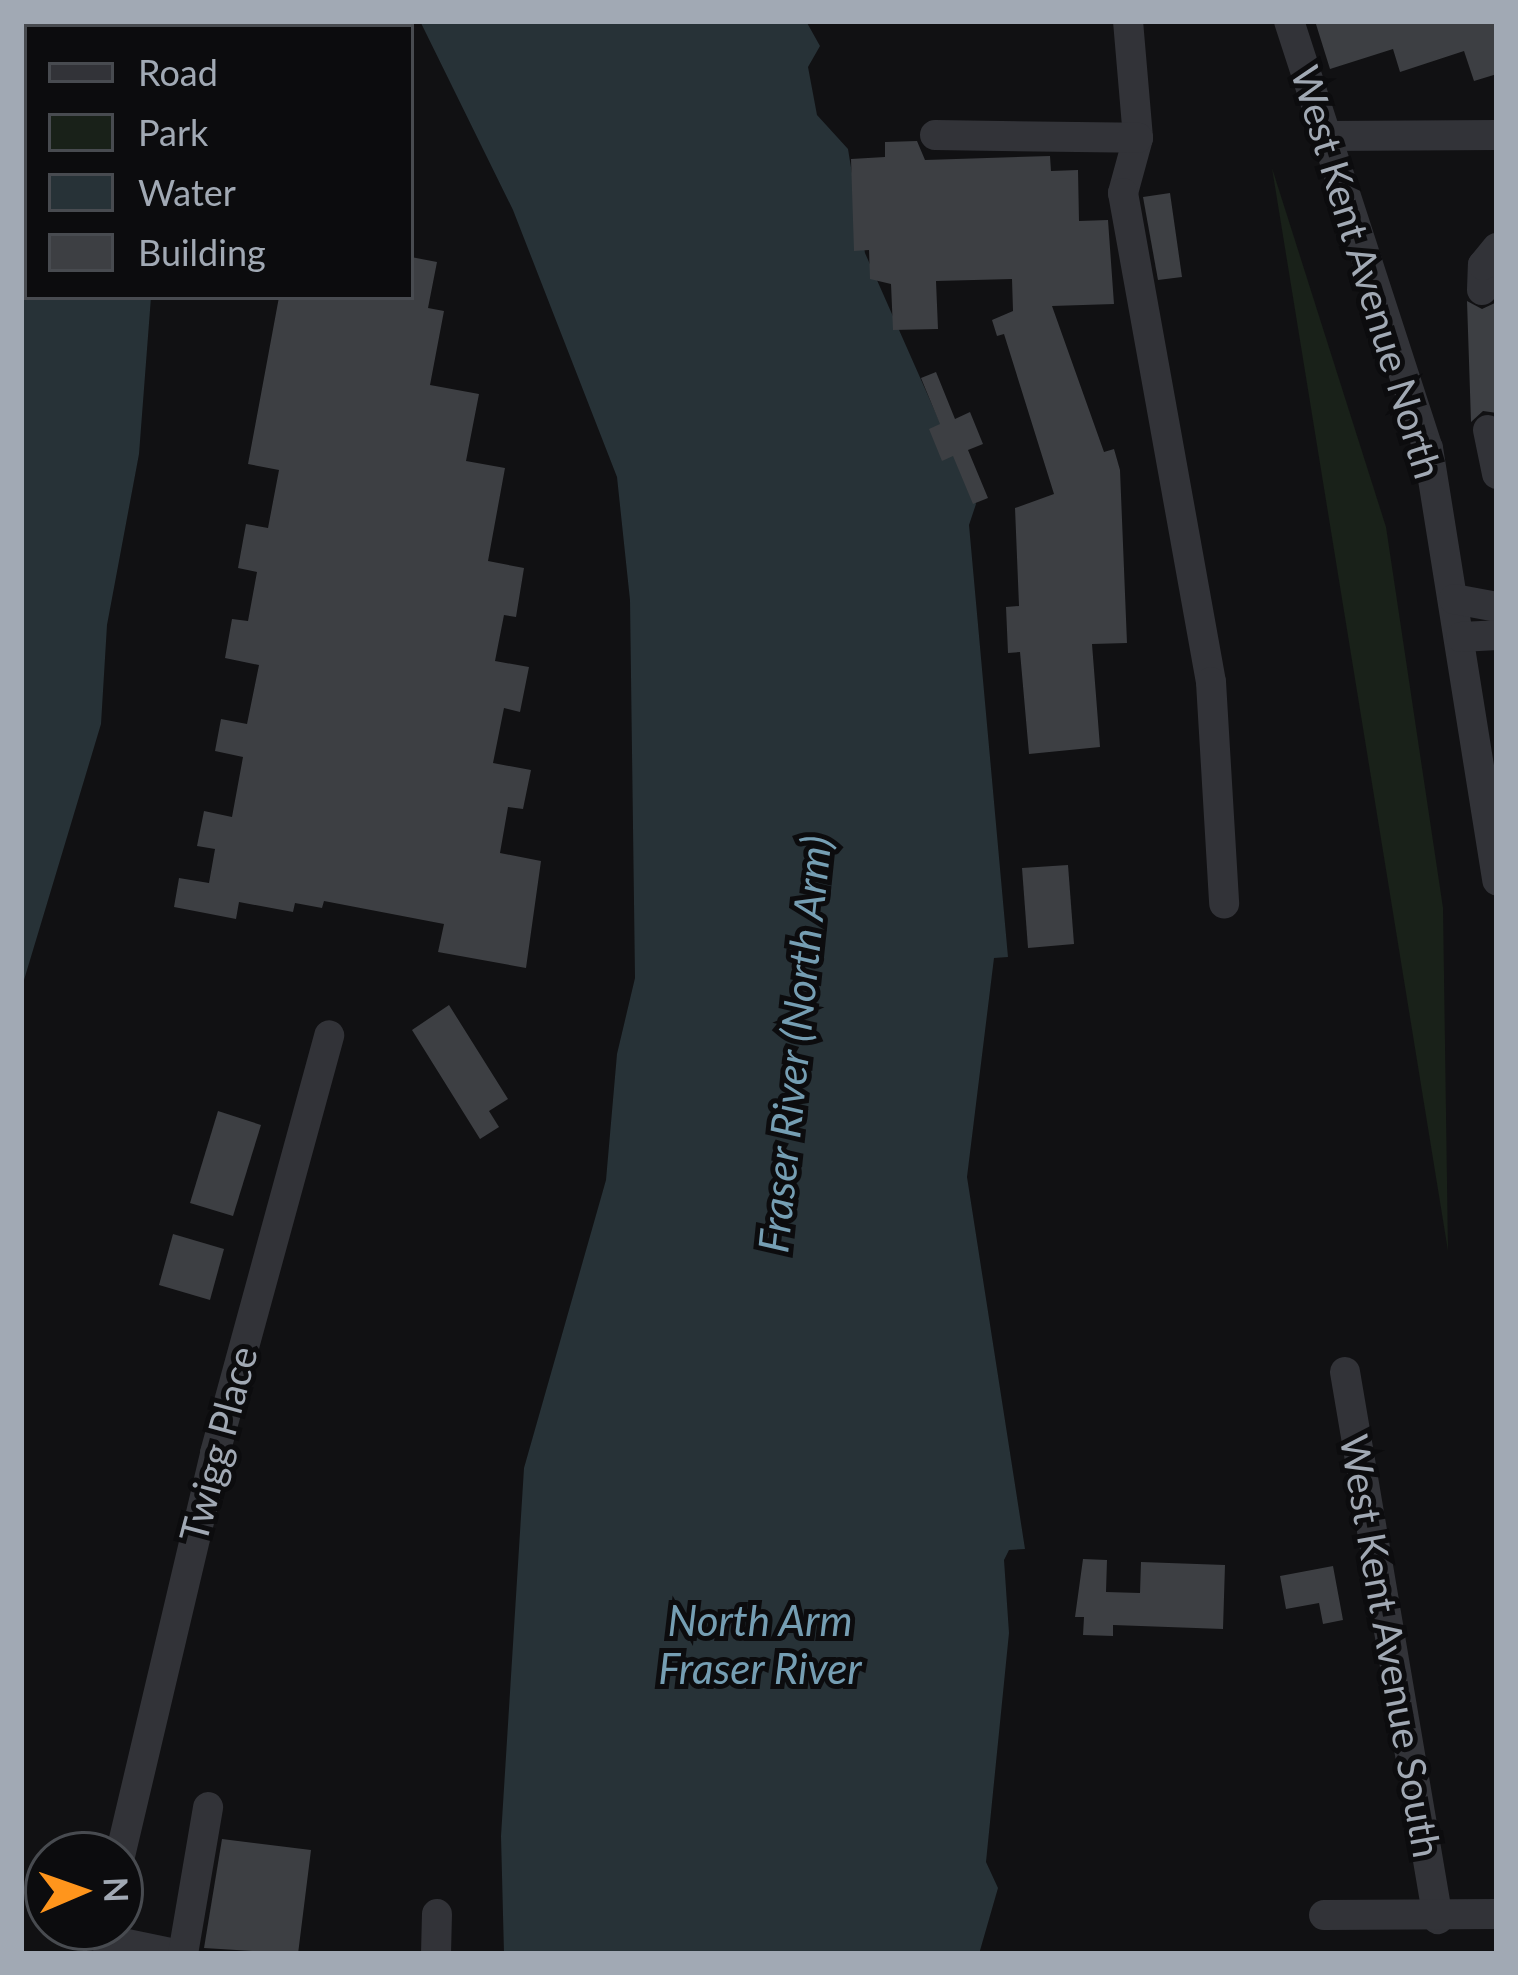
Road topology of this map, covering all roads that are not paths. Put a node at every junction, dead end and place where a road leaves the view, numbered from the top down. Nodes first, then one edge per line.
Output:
1 (1128, 21) edge
2 (1289, 21) edge
3 (935, 135) dead end
4 (1497, 135) edge
5 (1326, 136) junction
6 (1138, 137) junction
7 (1497, 248) edge
8 (1482, 290) dead end
9 (1488, 430) dead end
10 (1497, 474) edge
11 (1454, 599) junction
12 (1497, 607) edge
13 (1497, 635) edge
14 (1461, 637) junction
15 (1497, 880) edge
16 (1224, 904) dead end
17 (328, 1035) dead end
18 (1345, 1372) dead end
19 (208, 1808) dead end
20 (126, 1831) edge
21 (437, 1914) dead end
22 (1497, 1914) edge
23 (1324, 1915) dead end
24 (1438, 1919) junction
25 (144, 1948) edge
26 (179, 1954) edge
27 (436, 1954) edge

1 - 6 street
2 - 5 street, West Kent Avenue North
3 - 6 street
4 - 5 street
5 - 11 street, West Kent Avenue North
6 - 16 street
7 - 8 street
9 - 10 street
11 - 12 street
11 - 14 street, West Kent Avenue North
13 - 14 street
14 - 15 street, West Kent Avenue North
17 - 20 street, Twigg Place
18 - 24 street, West Kent Avenue South
19 - 26 street
21 - 27 street
22 - 24 street
23 - 24 street
25 - 26 street

